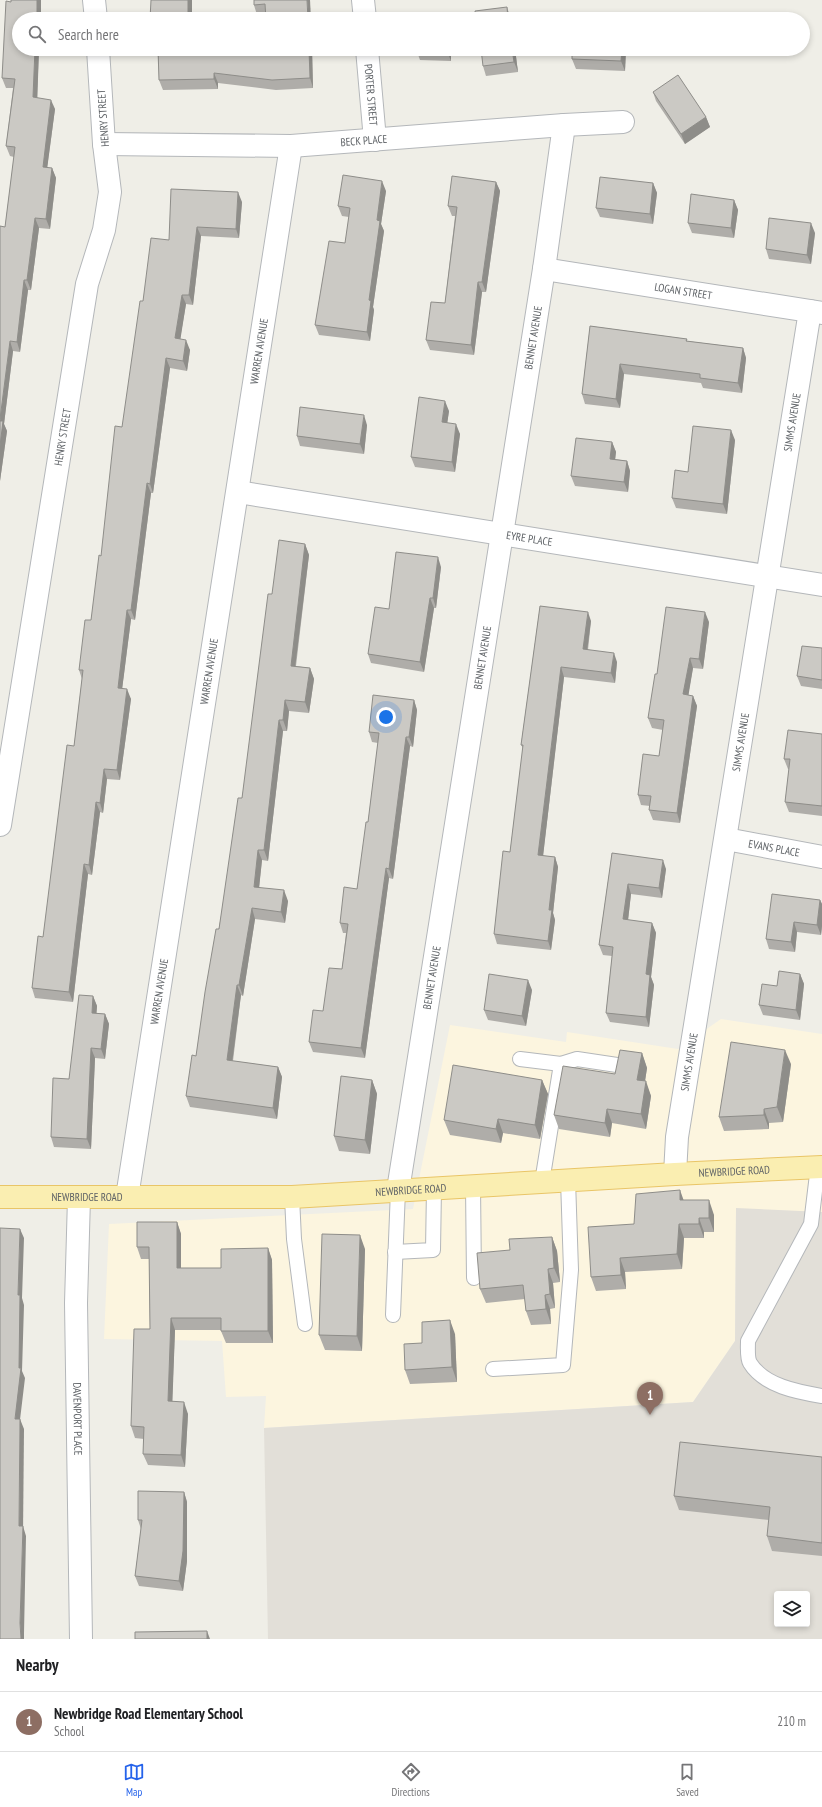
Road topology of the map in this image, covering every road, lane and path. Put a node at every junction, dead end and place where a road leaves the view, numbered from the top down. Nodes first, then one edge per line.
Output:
1 (94, 0) edge
2 (363, 0) edge
3 (95, 12) edge
4 (364, 12) edge
5 (98, 56) edge
6 (368, 56) edge
7 (623, 122) dead end
8 (564, 125) junction
9 (375, 140) junction
10 (104, 144) junction
11 (291, 146) junction
12 (544, 269) junction
13 (816, 312) edge
14 (238, 492) junction
15 (502, 534) junction
16 (767, 576) junction
17 (822, 584) edge
18 (0, 825) edge
19 (726, 839) junction
20 (822, 857) edge
21 (520, 1059) dead end
22 (561, 1064) junction
23 (616, 1065) edge
24 (820, 1167) edge
25 (674, 1174) junction
26 (568, 1180) junction
27 (542, 1182) junction
28 (473, 1186) junction
29 (434, 1188) junction
30 (398, 1190) junction
31 (0, 1197) edge
32 (127, 1197) junction
33 (292, 1197) junction
34 (79, 1198) junction
35 (395, 1252) junction
36 (474, 1278) dead end
37 (393, 1316) dead end
38 (305, 1324) dead end
39 (493, 1370) dead end
40 (822, 1396) edge
41 (81, 1639) edge

1 - 3 street
2 - 4 street
5 - 10 street, HENRY STREET
6 - 9 street, PORTER STREET
7 - 8 street, BECK PLACE
8 - 9 street, BECK PLACE
8 - 12 street, BENNET AVENUE
9 - 11 street, BECK PLACE
10 - 11 street, BECK PLACE
10 - 18 street, HENRY STREET
11 - 14 street, WARREN AVENUE
12 - 13 street, LOGAN STREET
12 - 15 street, BENNET AVENUE
13 - 16 street, SIMMS AVENUE
14 - 15 street, EYRE PLACE
14 - 32 street, WARREN AVENUE
15 - 16 street, EYRE PLACE
15 - 30 street, BENNET AVENUE
16 - 17 street, EYRE PLACE
16 - 19 street, SIMMS AVENUE
19 - 20 street, EVANS PLACE
19 - 25 street, SIMMS AVENUE
21 - 22 lane
22 - 23 lane
22 - 27 lane
24 - 25 main road, NEWBRIDGE ROAD
24 - 40 lane
25 - 26 main road, NEWBRIDGE ROAD
26 - 27 main road, NEWBRIDGE ROAD
26 - 39 lane
27 - 28 main road, NEWBRIDGE ROAD
28 - 29 main road, NEWBRIDGE ROAD
28 - 36 lane
29 - 30 main road, NEWBRIDGE ROAD
29 - 35 lane
30 - 33 main road, NEWBRIDGE ROAD
30 - 35 lane
31 - 34 main road, NEWBRIDGE ROAD
32 - 33 main road, NEWBRIDGE ROAD
32 - 34 main road, NEWBRIDGE ROAD
33 - 38 lane
34 - 41 street, DAVENPORT PLACE
35 - 37 lane

